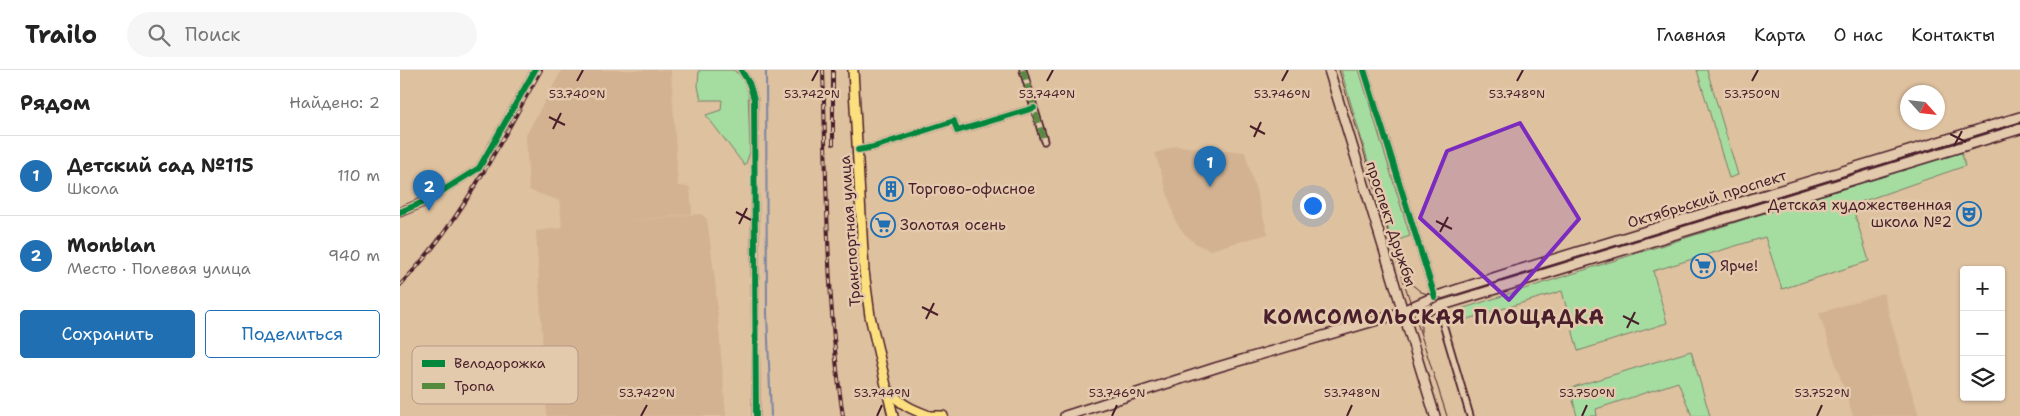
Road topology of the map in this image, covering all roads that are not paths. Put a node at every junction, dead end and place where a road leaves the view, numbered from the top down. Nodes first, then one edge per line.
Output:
1 (534, 70) edge
2 (741, 70) edge
3 (853, 70) edge
4 (1023, 70) edge
5 (1329, 70) edge
6 (1364, 70) edge
7 (1034, 108) junction
8 (2020, 117) edge
9 (2020, 129) edge
10 (1044, 140) dead end
11 (858, 150) junction
12 (426, 201) joint
13 (400, 212) edge
14 (1435, 297) junction
15 (1438, 307) junction
16 (1404, 311) junction
17 (888, 388) junction
18 (924, 415) edge
19 (756, 416) edge
20 (893, 416) edge
21 (943, 416) edge
22 (1065, 416) edge
23 (1435, 416) edge
24 (1470, 416) edge

1 - 12 street
2 - 19 street
3 - 11 main road, Транспортная улица
4 - 7 street
5 - 16 main road, проспект Дружбы
6 - 14 street
7 - 10 street
7 - 11 street
8 - 14 main road, Октябрьский проспект
9 - 15 main road, Октябрьский проспект
11 - 17 main road, Транспортная улица
12 - 13 street
14 - 16 main road, Октябрьский проспект
15 - 16 main road, Октябрьский проспект
15 - 24 street
16 - 22 main road, Октябрьский проспект
16 - 23 main road, проспект Дружбы
17 - 18 main road, Транспортная улица
17 - 20 main road, Транспортная улица
18 - 21 main road, Транспортная улица

